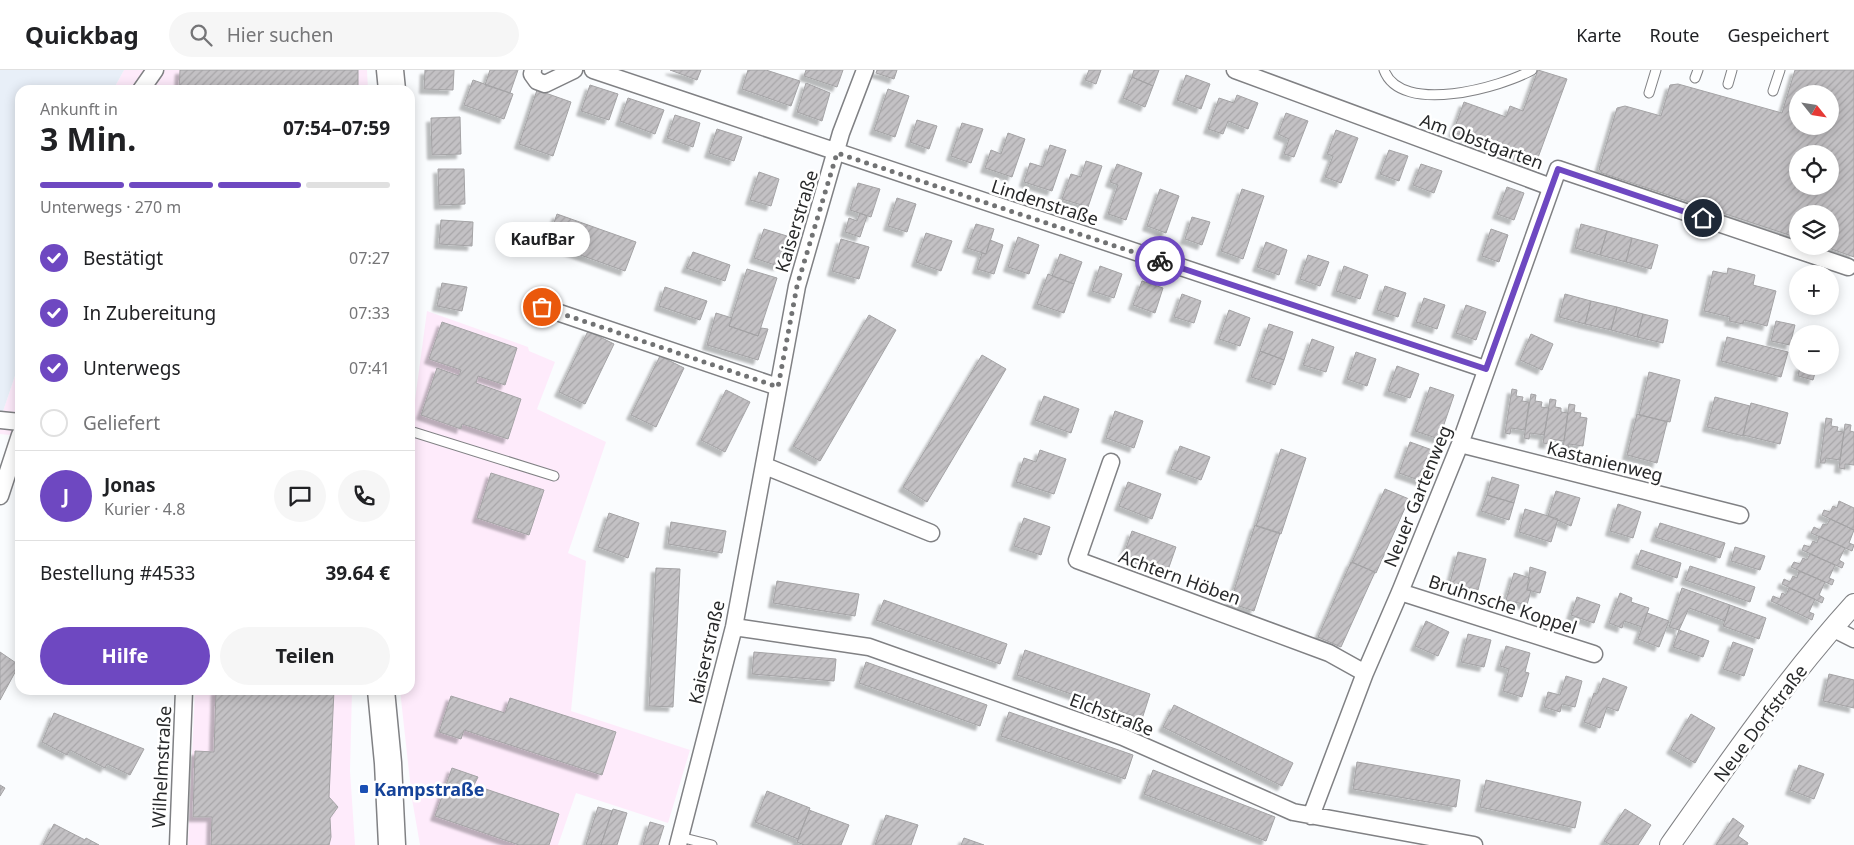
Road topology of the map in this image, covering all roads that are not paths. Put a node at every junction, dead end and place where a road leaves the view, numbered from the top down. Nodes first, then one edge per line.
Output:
1 (155, 70) edge
2 (390, 70) edge
3 (533, 70) edge
4 (574, 70) edge
5 (593, 70) edge
6 (865, 70) edge
7 (1235, 70) edge
8 (1384, 70) edge
9 (1532, 70) edge
10 (1656, 70) edge
11 (1732, 70) edge
12 (1780, 70) edge
13 (1728, 84) dead end
14 (144, 85) edge
15 (392, 85) edge
16 (1773, 91) dead end
17 (1649, 94) dead end
18 (837, 153) junction
19 (1551, 188) junction
20 (1848, 267) dead end
21 (542, 307) dead end
22 (1486, 369) junction
23 (778, 387) junction
24 (0, 420) edge
25 (15, 422) edge
26 (415, 433) edge
27 (1460, 444) junction
28 (15, 450) edge
29 (1111, 462) dead end
30 (764, 466) junction
31 (554, 476) dead end
32 (0, 496) edge
33 (1740, 516) dead end
34 (931, 533) dead end
35 (1400, 592) junction
36 (1854, 604) edge
37 (734, 627) junction
38 (1832, 628) junction
39 (1854, 639) edge
40 (1594, 654) dead end
41 (1365, 673) junction
42 (184, 695) edge
43 (381, 695) edge
44 (1311, 816) junction
45 (679, 841) edge
46 (178, 845) edge
47 (392, 845) edge
48 (712, 845) edge
49 (1474, 845) edge
50 (1670, 845) edge

1 - 14 street
2 - 15 main road
3 - 4 street
5 - 18 street, Lindenstraße
6 - 18 street, Kaiserstraße
7 - 19 street, Am Obstgarten
8 - 9 lane
10 - 17 lane
11 - 13 lane
12 - 16 lane
18 - 22 street, Lindenstraße
18 - 23 street, Kaiserstraße
19 - 20 street, Am Obstgarten
19 - 22 street, Neuer Gartenweg
21 - 23 street
22 - 27 street, Neuer Gartenweg
23 - 30 street, Kaiserstraße
24 - 25 street
26 - 31 lane
27 - 33 street, Kastanienweg
27 - 35 street, Neuer Gartenweg
28 - 32 street
29 - 41 street, Achtern Höben
30 - 34 street
30 - 37 street, Kaiserstraße
35 - 40 street, Bruhnsche Koppel
35 - 41 street, Neuer Gartenweg
36 - 38 street, Neue Dorfstraße
37 - 44 street, Elchstraße
37 - 45 street, Kaiserstraße
38 - 39 street
38 - 50 street, Neue Dorfstraße
41 - 44 street, Neuer Gartenweg
42 - 46 street, Wilhelmstraße
43 - 47 main road
44 - 49 street, Elchstraße
45 - 48 lane

